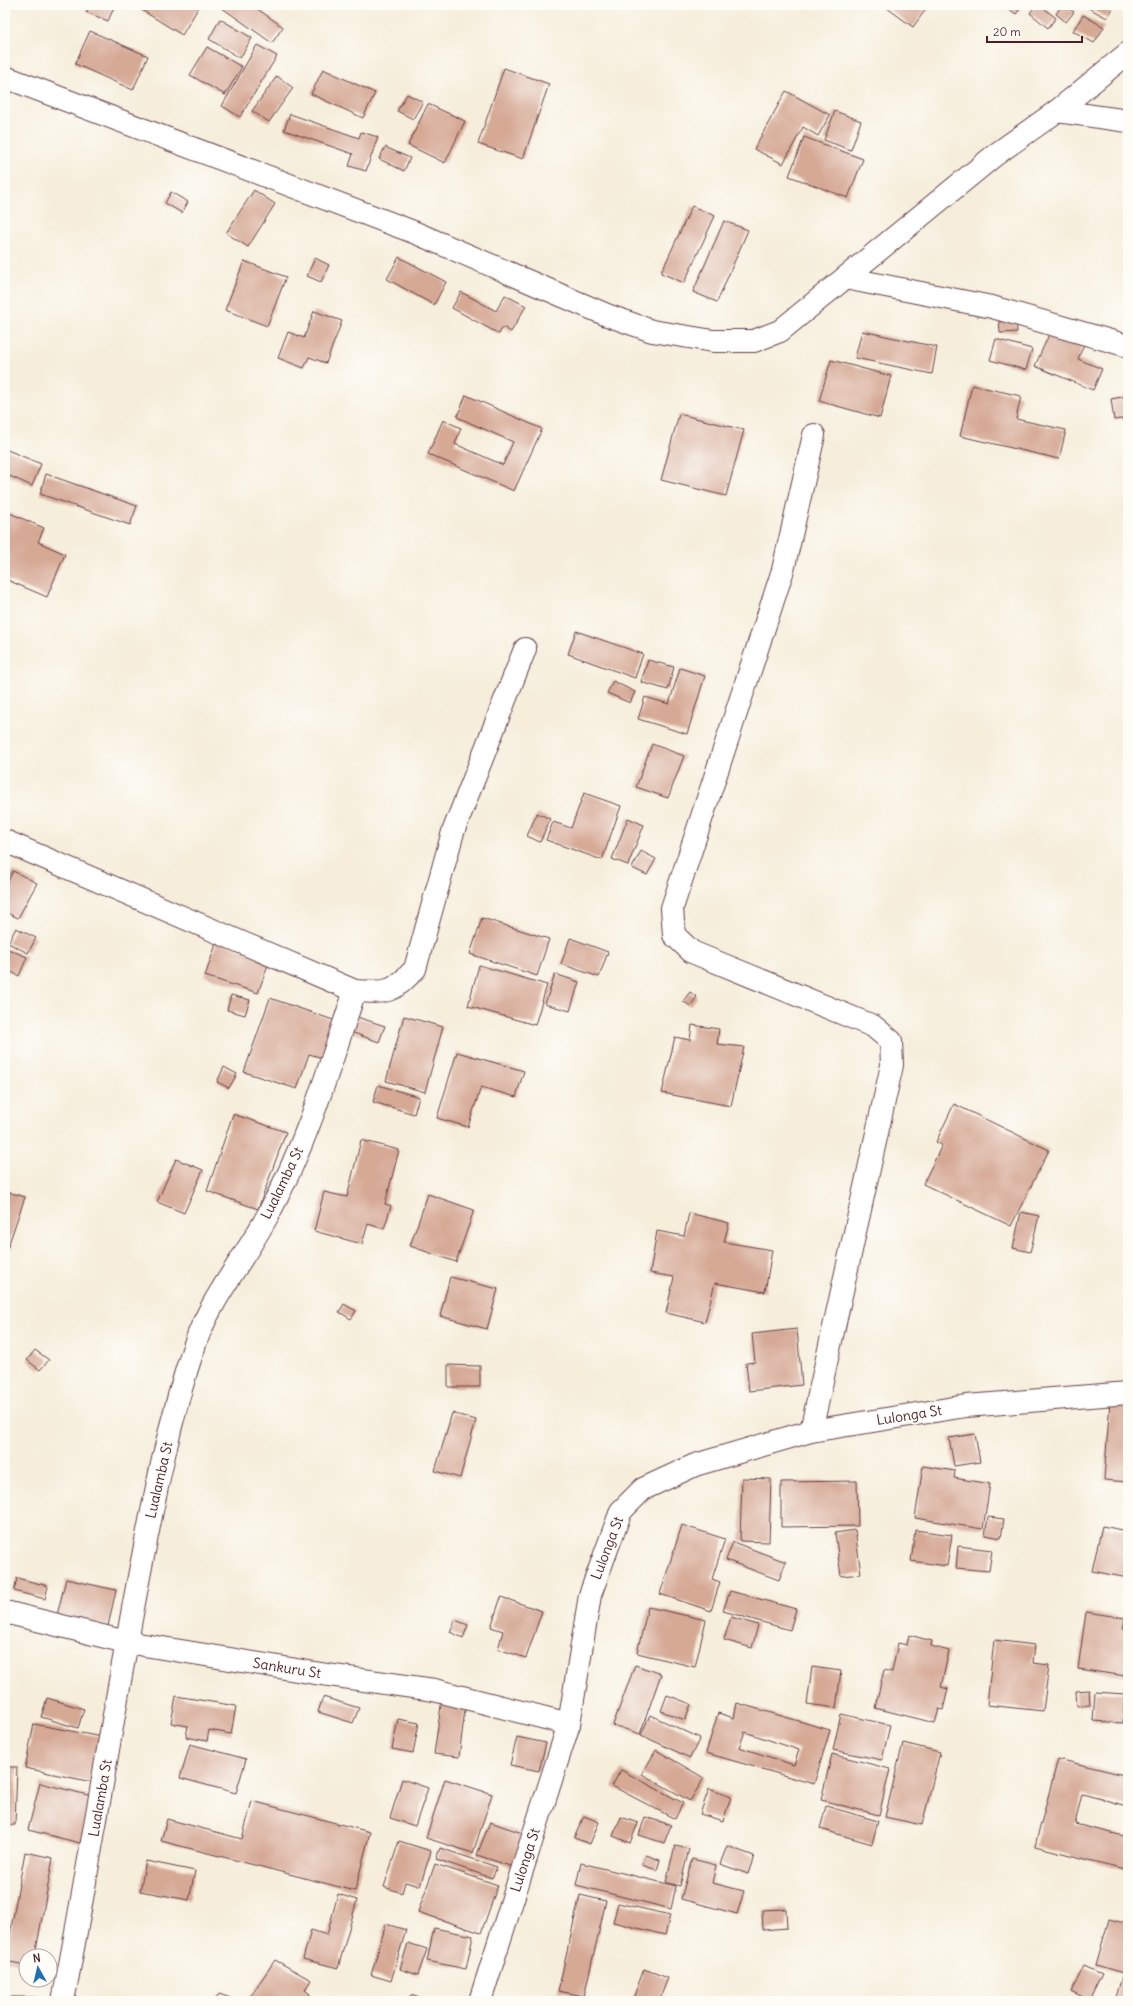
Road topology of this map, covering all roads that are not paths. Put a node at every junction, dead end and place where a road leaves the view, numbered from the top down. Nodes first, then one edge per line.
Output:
1 (1128, 53) edge
2 (5, 77) edge
3 (1057, 111) junction
4 (1128, 121) edge
5 (845, 278) junction
6 (1128, 346) edge
7 (814, 435) dead end
8 (525, 649) dead end
9 (5, 841) edge
10 (355, 991) junction
11 (1128, 1392) edge
12 (812, 1431) junction
13 (5, 1612) edge
14 (126, 1642) junction
15 (569, 1724) junction
16 (63, 2001) edge
17 (480, 2001) edge

1 - 3 street
2 - 5 street
3 - 4 street
3 - 5 street
5 - 6 street
7 - 12 street
8 - 10 street
9 - 10 street
10 - 14 street, Lualamba St
11 - 12 street, Lulonga St
12 - 15 street, Lulonga St
13 - 14 street, Sankuru St
14 - 15 street, Sankuru St
14 - 16 street, Lualamba St
15 - 17 street, Lulonga St

